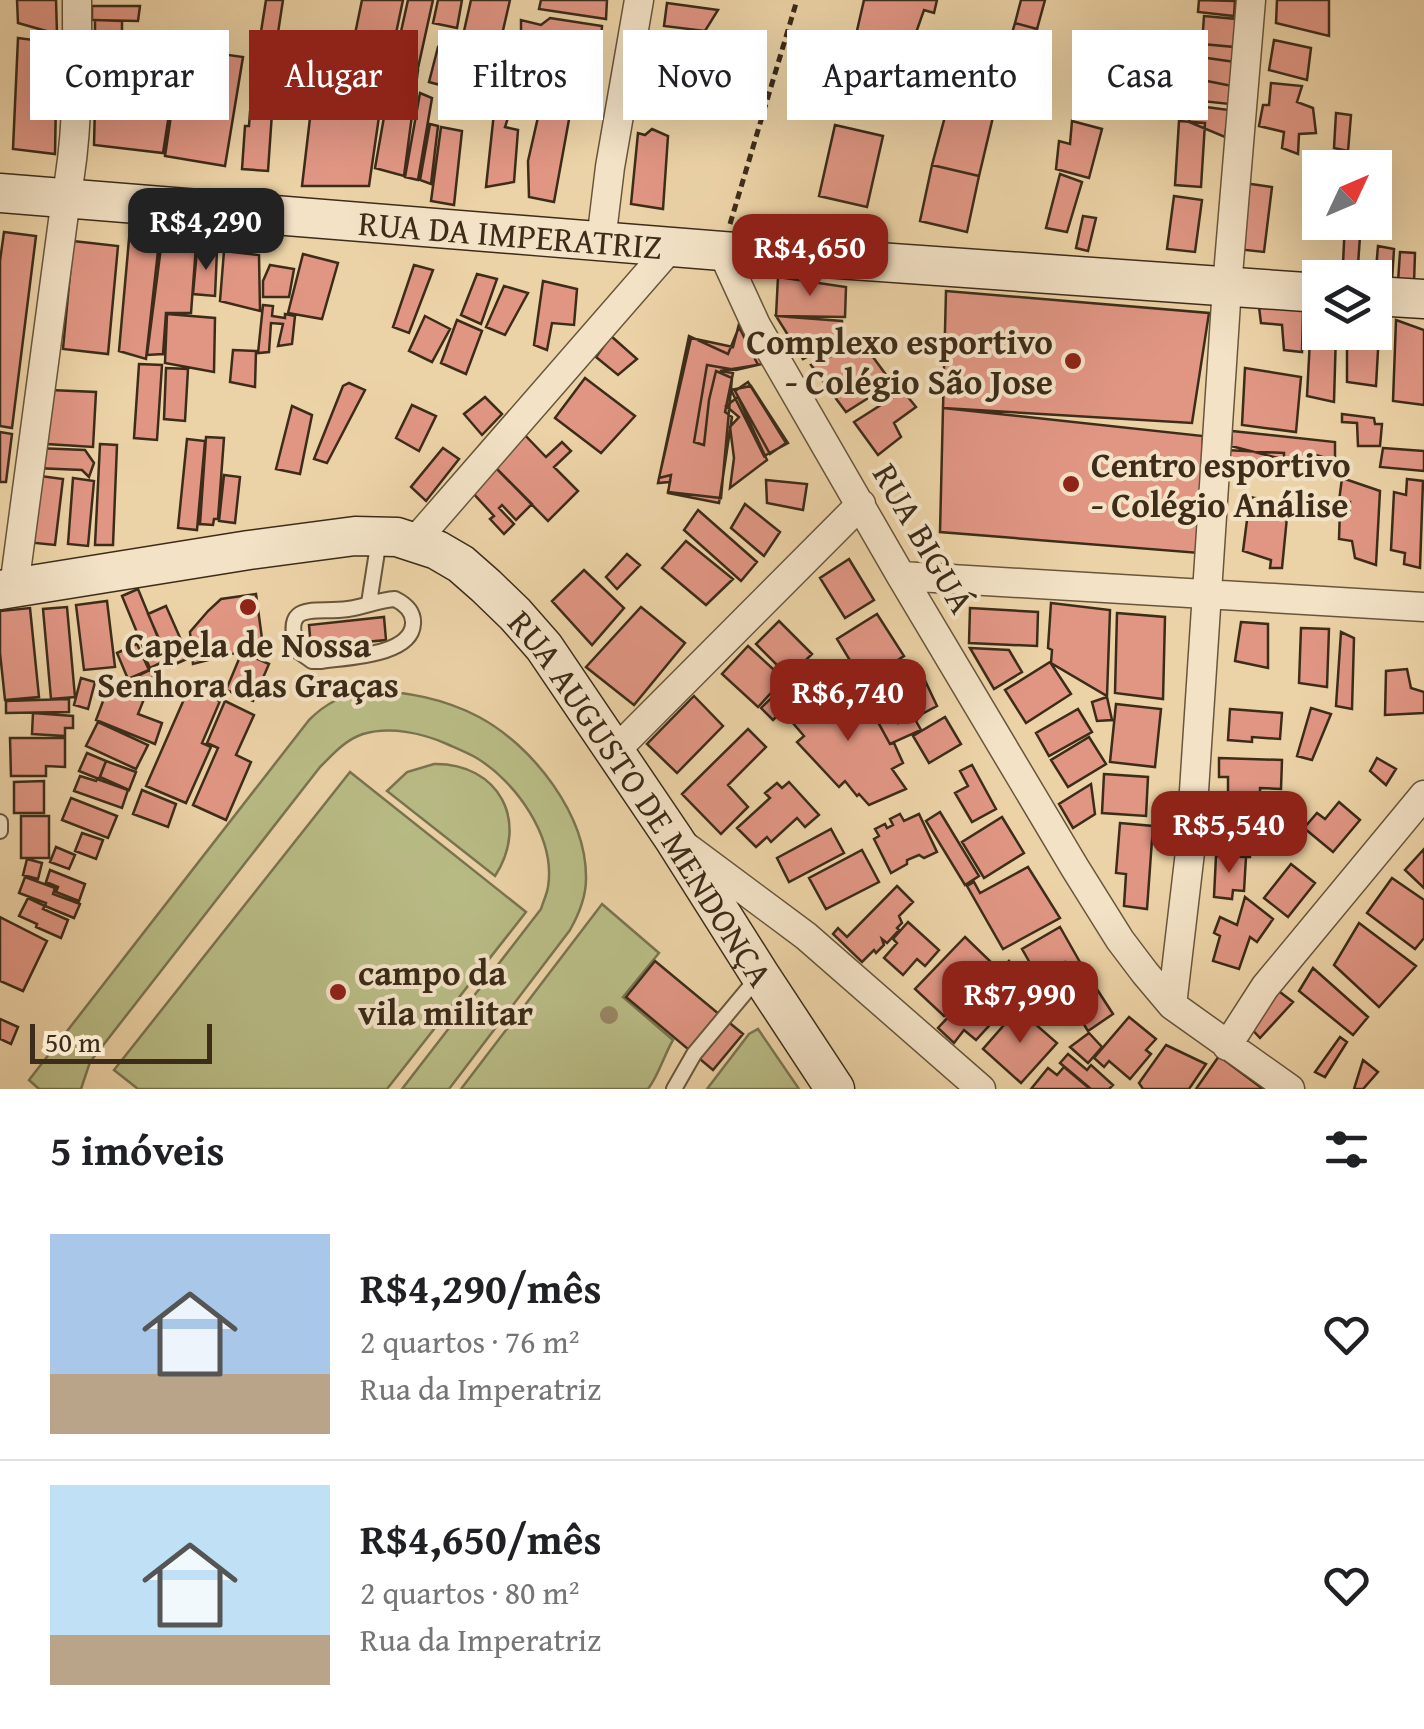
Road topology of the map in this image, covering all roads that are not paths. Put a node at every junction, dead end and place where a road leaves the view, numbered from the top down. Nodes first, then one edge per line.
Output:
1 (77, 0) edge
2 (638, 0) edge
3 (1251, 0) edge
4 (0, 193) edge
5 (66, 198) junction
6 (600, 240) junction
7 (672, 246) junction
8 (722, 251) junction
9 (1227, 286) junction
10 (1302, 291) edge
11 (1392, 297) edge
12 (1424, 300) edge
13 (861, 504) junction
14 (397, 538) junction
15 (901, 576) junction
16 (7, 588) edge
17 (1206, 596) junction
18 (369, 603) junction
19 (1424, 607) edge
20 (614, 752) junction
21 (1424, 794) edge
22 (0, 822) edge
23 (0, 831) edge
24 (674, 838) junction
25 (760, 975) junction
26 (1172, 1004) junction
27 (1226, 1046) junction
28 (674, 1089) edge
29 (835, 1089) edge
30 (981, 1089) edge
31 (1290, 1089) edge

1 - 5 street
2 - 6 street
3 - 9 street
4 - 5 street, RUA DA IMPERATRIZ
5 - 6 street, RUA DA IMPERATRIZ
5 - 16 street
6 - 7 street, RUA DA IMPERATRIZ
7 - 8 street, RUA DA IMPERATRIZ
7 - 14 street
8 - 9 street, RUA DA IMPERATRIZ
8 - 13 street, RUA BIGUÁ
9 - 10 street, RUA DA IMPERATRIZ
9 - 17 street
11 - 12 street
13 - 15 street, RUA BIGUÁ
13 - 20 street
14 - 16 street
14 - 18 lane
14 - 20 street, RUA AUGUSTO DE MENDONÇA
15 - 17 street
15 - 26 street, RUA BIGUÁ
17 - 19 street
17 - 26 street
18 - 18 lane
20 - 24 street, RUA AUGUSTO DE MENDONÇA
21 - 27 street
22 - 23 lane
24 - 25 street, RUA AUGUSTO DE MENDONÇA
24 - 30 street
25 - 28 lane
25 - 29 street, RUA AUGUSTO DE MENDONÇA
26 - 27 street, RUA BIGUÁ
27 - 31 street, RUA BIGUÁ

